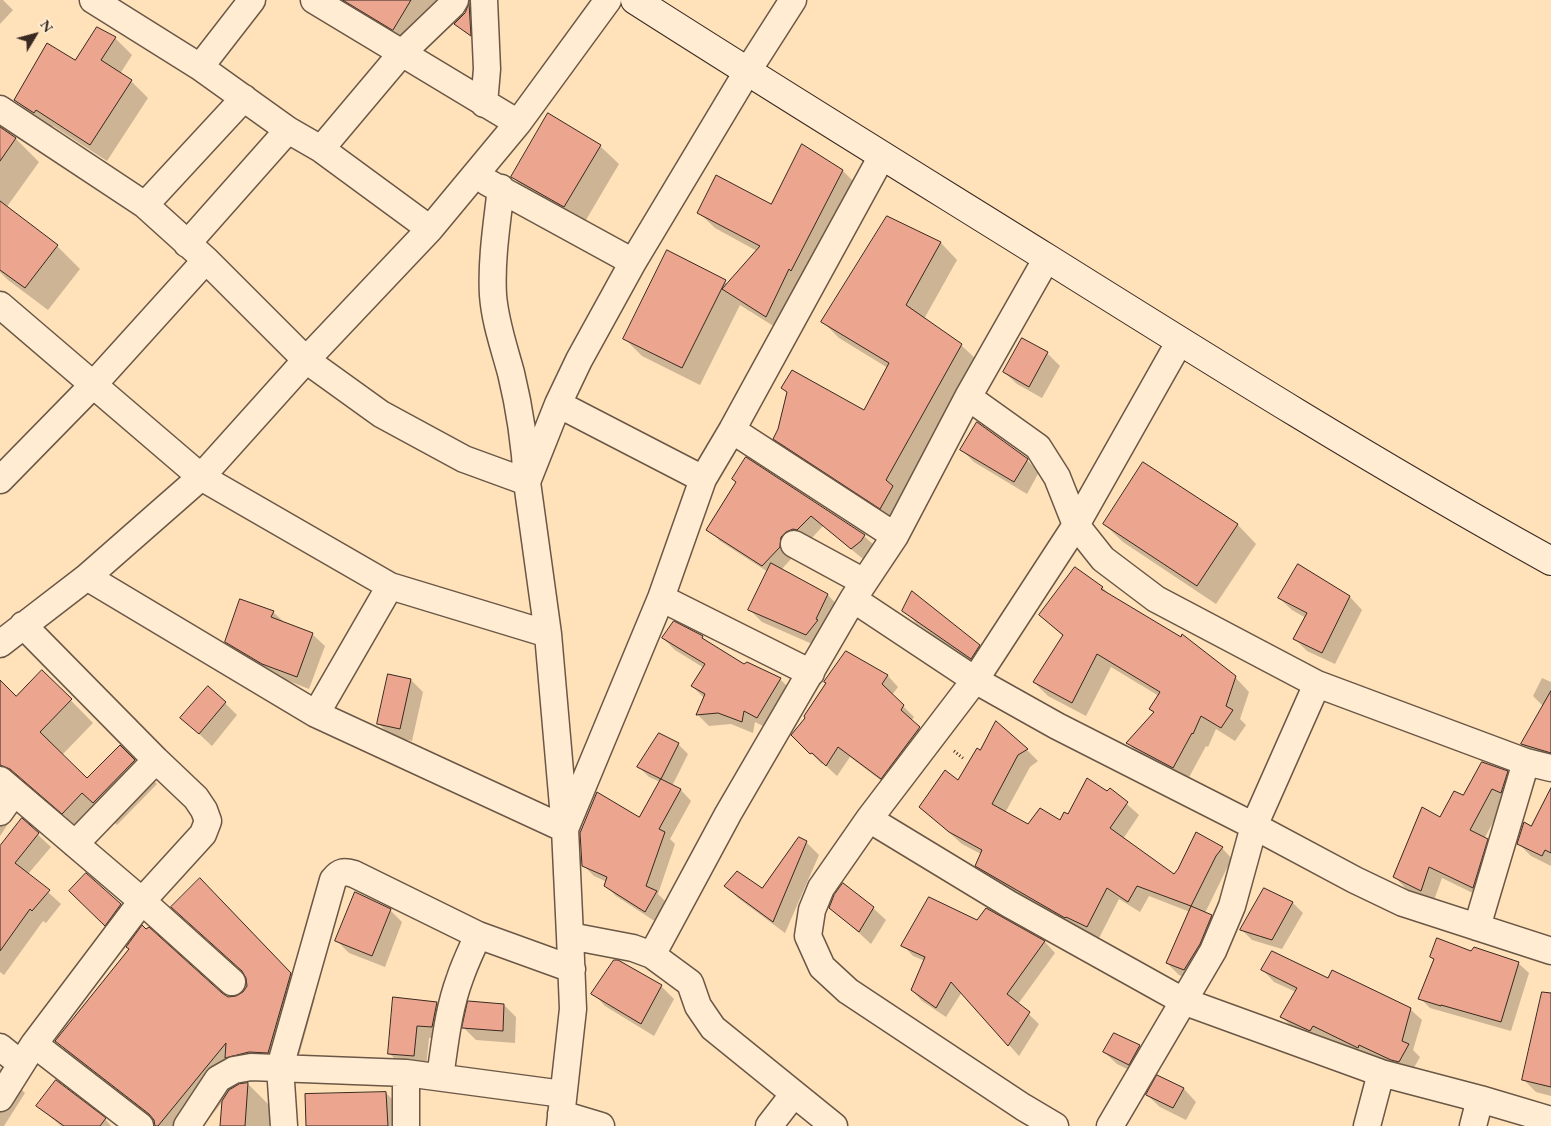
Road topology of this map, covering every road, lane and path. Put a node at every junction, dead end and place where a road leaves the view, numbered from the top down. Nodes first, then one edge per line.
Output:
1 (93, 0) edge
2 (252, 0) edge
3 (314, 0) edge
4 (455, 0) edge
5 (484, 0) edge
6 (608, 0) edge
7 (635, 0) edge
8 (793, 0) edge
9 (401, 54) junction
10 (200, 67) junction
11 (747, 72) junction
12 (244, 98) junction
13 (484, 104) junction
14 (0, 110) edge
15 (518, 123) junction
16 (288, 130) junction
17 (321, 149) junction
18 (882, 156) junction
19 (474, 176) junction
20 (501, 188) junction
21 (145, 205) junction
22 (430, 229) junction
23 (197, 252) junction
24 (1046, 258) junction
25 (633, 262) junction
26 (0, 305) edge
27 (1180, 341) junction
28 (306, 360) junction
29 (93, 386) junction
30 (968, 397) junction
31 (558, 404) junction
32 (732, 430) junction
33 (201, 477) junction
34 (703, 478) junction
35 (0, 480) edge
36 (528, 482) junction
37 (1076, 524) junction
38 (895, 536) junction
39 (794, 544) dead end
40 (1551, 561) edge
41 (87, 577) junction
42 (390, 586) junction
43 (858, 591) junction
44 (661, 598) junction
45 (23, 625) junction
46 (548, 634) junction
47 (0, 644) edge
48 (812, 673) junction
49 (975, 680) junction
50 (1317, 684) junction
51 (316, 714) junction
52 (953, 750) dead end
53 (964, 759) dead end
54 (156, 760) junction
55 (1539, 765) edge
56 (5, 795) edge
57 (869, 819) junction
58 (1254, 826) junction
59 (558, 833) junction
60 (74, 844) junction
61 (142, 901) junction
62 (1477, 927) junction
63 (478, 935) junction
64 (570, 936) junction
65 (1551, 951) edge
66 (652, 955) junction
67 (572, 970) junction
68 (232, 982) dead end
69 (1182, 1001) junction
70 (0, 1047) edge
71 (28, 1054) junction
72 (280, 1067) junction
73 (406, 1073) junction
74 (1381, 1073) junction
75 (440, 1077) junction
76 (793, 1095) junction
77 (0, 1098) edge
78 (1480, 1099) junction
79 (561, 1111) edge
80 (1551, 1120) edge
81 (140, 1126) edge
82 (187, 1126) edge
83 (284, 1126) edge
84 (406, 1126) edge
85 (601, 1126) edge
86 (769, 1126) edge
87 (834, 1126) edge
88 (1055, 1126) edge
89 (1110, 1126) edge
90 (1367, 1126) edge
91 (1473, 1126) edge

1 - 10 street
2 - 10 street
3 - 9 street
4 - 9 street
5 - 13 street
6 - 15 street
7 - 11 street
8 - 11 street
9 - 13 street
9 - 17 street
10 - 12 street
11 - 18 street
11 - 25 street
12 - 16 street
12 - 21 street
13 - 15 street
14 - 21 street
15 - 19 street
16 - 17 street
16 - 23 street
17 - 22 street
18 - 24 street
18 - 32 street
19 - 20 street
19 - 22 street
20 - 25 street
20 - 36 street
21 - 23 street
22 - 28 street
23 - 28 street
23 - 29 street
24 - 27 street
24 - 30 street
25 - 31 street
26 - 29 street
27 - 37 street
27 - 40 street
28 - 33 street
28 - 36 street
29 - 33 street
29 - 35 street
30 - 37 street
30 - 38 street
31 - 34 street
31 - 36 street
32 - 34 street
32 - 38 street
33 - 41 street
33 - 42 street
34 - 44 street
36 - 46 street
37 - 49 street
37 - 50 street
38 - 43 street
39 - 43 street
41 - 45 street
41 - 51 street
42 - 46 street
42 - 51 street
43 - 48 street
43 - 49 street
44 - 48 street
44 - 59 street
45 - 47 street
45 - 54 street
46 - 59 street
48 - 66 street
49 - 57 street
49 - 58 street
50 - 55 street
50 - 58 street
51 - 59 street
52 - 53 path
54 - 60 street
54 - 61 street
55 - 62 street
56 - 60 street
57 - 69 street
57 - 88 street
58 - 62 street
58 - 69 street
59 - 64 street
60 - 61 street
61 - 68 street
61 - 71 street
62 - 65 street
63 - 67 street
63 - 72 street
63 - 75 street
64 - 66 street
64 - 67 street
66 - 76 street
67 - 79 street
69 - 74 street
69 - 89 street
70 - 71 street
71 - 77 street
71 - 81 street
72 - 73 street
72 - 82 street
72 - 83 street
73 - 75 street
73 - 84 street
74 - 78 street
74 - 90 street
75 - 79 street
76 - 86 street
76 - 87 street
78 - 80 street
78 - 91 street
79 - 85 street

